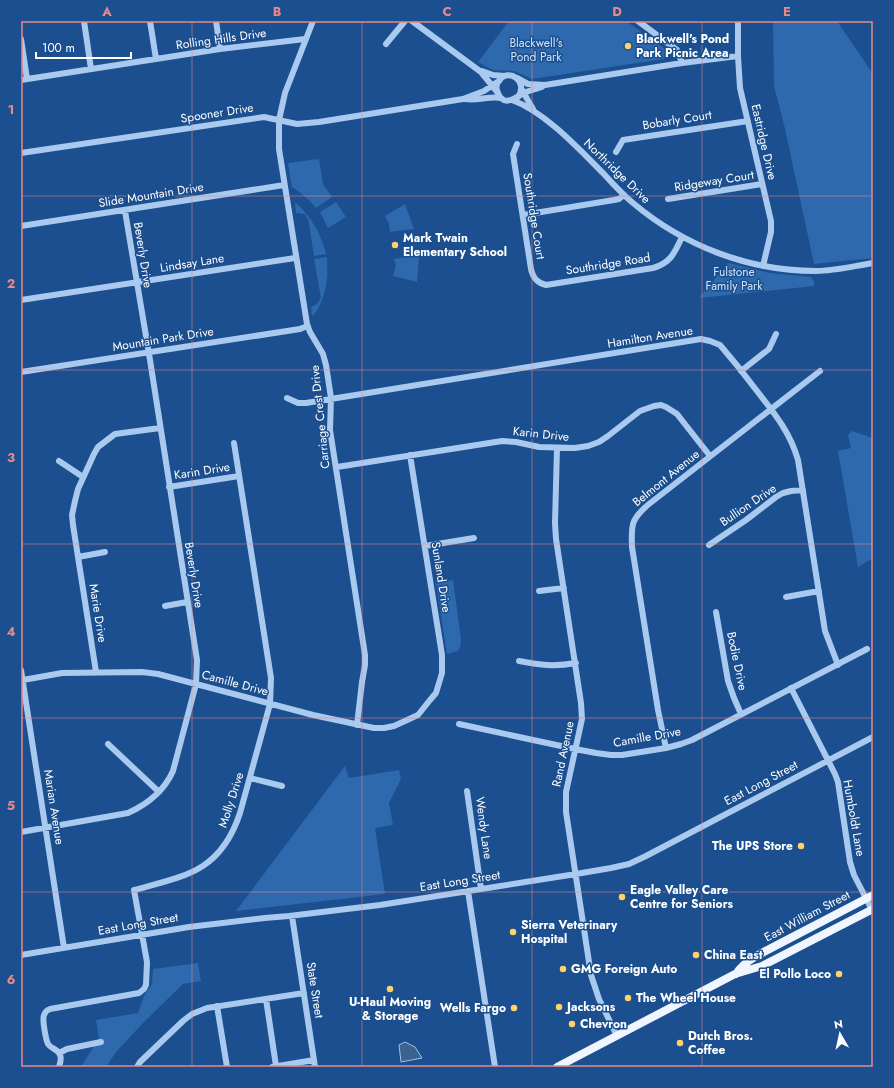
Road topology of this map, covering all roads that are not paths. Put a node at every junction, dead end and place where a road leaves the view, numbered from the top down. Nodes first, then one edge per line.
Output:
1 (84, 21) edge
2 (150, 21) edge
3 (216, 21) edge
4 (312, 21) edge
5 (406, 21) edge
6 (412, 21) edge
7 (638, 21) edge
8 (738, 21) edge
9 (21, 39) edge
10 (305, 39) junction
11 (386, 44) dead end
12 (220, 49) junction
13 (738, 56) junction
14 (156, 59) junction
15 (682, 63) junction
16 (91, 69) junction
17 (476, 69) junction
18 (505, 76) junction
19 (517, 78) junction
20 (24, 80) edge
21 (499, 81) junction
22 (521, 85) junction
23 (545, 85) junction
24 (492, 86) junction
25 (524, 93) junction
26 (500, 96) junction
27 (518, 97) junction
28 (463, 99) junction
29 (512, 100) junction
30 (536, 112) junction
31 (279, 120) junction
32 (748, 121) junction
33 (517, 144) dead end
34 (616, 152) dead end
35 (21, 153) edge
36 (762, 184) junction
37 (284, 185) junction
38 (624, 195) junction
39 (668, 199) dead end
40 (125, 211) junction
41 (523, 215) junction
42 (21, 226) edge
43 (682, 237) junction
44 (295, 258) junction
45 (873, 263) edge
46 (763, 266) junction
47 (136, 283) junction
48 (546, 285) joint
49 (21, 300) edge
50 (308, 326) junction
51 (776, 334) dead end
52 (148, 353) junction
53 (741, 371) junction
54 (820, 371) dead end
55 (21, 372) edge
56 (286, 398) dead end
57 (332, 398) junction
58 (771, 409) junction
59 (160, 428) junction
60 (234, 443) dead end
61 (557, 448) junction
62 (410, 455) junction
63 (710, 456) junction
64 (59, 461) dead end
65 (337, 466) junction
66 (83, 476) junction
67 (239, 476) junction
68 (169, 487) junction
69 (803, 490) junction
70 (474, 538) dead end
71 (709, 545) dead end
72 (425, 546) junction
73 (104, 552) dead end
74 (78, 557) junction
75 (564, 588) junction
76 (539, 591) dead end
77 (819, 591) junction
78 (786, 597) dead end
79 (187, 602) junction
80 (165, 606) dead end
81 (716, 612) dead end
82 (867, 649) dead end
83 (519, 661) dead end
84 (576, 663) junction
85 (838, 665) junction
86 (21, 670) edge
87 (96, 672) junction
88 (23, 680) junction
89 (196, 684) junction
90 (792, 688) junction
91 (430, 700) joint
92 (270, 704) junction
93 (741, 714) junction
94 (459, 724) dead end
95 (357, 725) junction
96 (873, 737) edge
97 (108, 744) dead end
98 (666, 748) junction
99 (575, 749) junction
100 (828, 760) junction
101 (250, 778) junction
102 (282, 786) dead end
103 (467, 791) dead end
104 (159, 792) junction
105 (46, 828) junction
106 (21, 832) edge
107 (576, 874) junction
108 (481, 889) junction
109 (468, 891) junction
110 (869, 897) edge
111 (872, 909) edge
112 (292, 916) junction
113 (142, 935) junction
114 (64, 948) junction
115 (21, 955) edge
116 (735, 974) junction
117 (304, 993) junction
118 (266, 999) junction
119 (217, 1006) junction
120 (617, 1036) junction
121 (101, 1042) dead end
122 (59, 1053) junction
123 (315, 1064) edge
124 (58, 1067) edge
125 (137, 1067) edge
126 (227, 1067) edge
127 (274, 1067) edge
128 (495, 1067) edge
129 (556, 1067) edge

1 - 16 street
2 - 14 street
3 - 12 street
4 - 10 street, Carriage Crest Drive
5 - 11 street
6 - 17 street
7 - 15 street
8 - 13 street, Eastridge Drive
9 - 20 street
10 - 12 street, Rolling Hills Drive
10 - 31 street, Carriage Crest Drive
12 - 14 street, Rolling Hills Drive
13 - 15 street
13 - 32 street, Eastridge Drive
14 - 16 street, Rolling Hills Drive
15 - 23 street
16 - 20 street, Rolling Hills Drive
17 - 18 street
17 - 24 street
18 - 19 street
18 - 21 street
19 - 22 street, Northridge Drive
19 - 23 street
21 - 24 street, Spooner Drive
21 - 26 street
22 - 25 street, Northridge Drive
22 - 27 street
23 - 25 street
24 - 26 street
24 - 28 street, Spooner Drive
25 - 27 street
25 - 30 street, Northridge Drive
26 - 28 street, Spooner Drive
26 - 29 street, Northridge Drive
27 - 29 street
28 - 31 street, Spooner Drive
29 - 30 street, Northridge Drive
30 - 38 street, Northridge Drive
31 - 35 street, Spooner Drive
31 - 37 street, Carriage Crest Drive
32 - 34 street, Bobarly Court
32 - 36 street, Eastridge Drive
33 - 41 street, Southridge Court
36 - 39 street, Ridgeway Court
36 - 46 street, Eastridge Drive
37 - 40 street, Slide Mountain Drive
37 - 44 street, Carriage Crest Drive
38 - 41 street
38 - 43 street, Northridge Drive
40 - 42 street, Slide Mountain Drive
40 - 47 street, Beverly Drive
41 - 48 street, Southridge Court
43 - 46 street, Northridge Drive
43 - 48 street, Southridge Road
44 - 47 street, Lindsay Lane
44 - 50 street, Carriage Crest Drive
45 - 46 street, Northridge Drive
47 - 49 street, Lindsay Lane
47 - 52 street, Beverly Drive
50 - 52 street, Mountain Park Drive
50 - 57 street, Carriage Crest Drive
51 - 53 street
52 - 55 street, Mountain Park Drive
52 - 59 street, Beverly Drive
53 - 57 street, Hamilton Avenue
53 - 58 street, Hamilton Avenue
54 - 58 street, Belmont Avenue
56 - 57 street, Hamilton Avenue
57 - 65 street, Carriage Crest Drive
58 - 63 street, Belmont Avenue
58 - 69 street, Hamilton Avenue
59 - 66 street, Marie Drive
59 - 68 street, Beverly Drive
60 - 67 street, Molly Drive
61 - 62 street, Karin Drive
61 - 63 street, Karin Drive
61 - 75 street, Rand Avenue
62 - 65 street, Karin Drive
62 - 72 street, Sunland Drive
63 - 98 street, Belmont Avenue
64 - 66 street
65 - 95 street, Carriage Crest Drive
66 - 74 street, Marie Drive
67 - 68 street, Karin Drive
67 - 92 street, Molly Drive
68 - 79 street, Beverly Drive
69 - 71 street, Bullion Drive
69 - 77 street, Hamilton Avenue
70 - 72 street
72 - 91 street, Sunland Drive
73 - 74 street
74 - 87 street, Marie Drive
75 - 76 street
75 - 84 street, Rand Avenue
77 - 78 street
77 - 85 street, Hamilton Avenue
79 - 80 street
79 - 89 street, Beverly Drive
81 - 93 street, Bodie Drive
82 - 85 street, Camille Drive
83 - 84 street
84 - 99 street, Rand Avenue
85 - 90 street, Camille Drive
86 - 88 street, Marian Avenue
87 - 88 street, Camille Drive
87 - 89 street, Camille Drive
88 - 105 street, Marian Avenue
89 - 92 street, Camille Drive
89 - 104 street, Beverly Drive
90 - 93 street, Camille Drive
90 - 100 street, Humboldt Lane
91 - 95 street, Camille Drive
92 - 95 street, Camille Drive
92 - 101 street, Molly Drive
93 - 98 street, Camille Drive
94 - 99 street, Camille Drive
96 - 100 street, East Long Street
97 - 104 street
98 - 99 street, Camille Drive
99 - 107 street, Rand Avenue
100 - 107 street, East Long Street
100 - 110 street, Humboldt Lane
101 - 102 street
101 - 113 street, Molly Drive
103 - 108 street, Wendy Lane
104 - 105 street, Beverly Drive
105 - 106 street, Beverly Drive
105 - 114 street, Marian Avenue
107 - 108 street, East Long Street
107 - 120 street, Rand Avenue
108 - 109 street, East Long Street
109 - 112 street, East Long Street
109 - 128 street
110 - 111 street, Humboldt Lane
110 - 116 main road, East William Street
111 - 116 main road, East William Street
112 - 113 street, East Long Street
112 - 117 street, State Street
113 - 114 street, East Long Street
113 - 122 street, Molly Drive
114 - 115 street, East Long Street
116 - 120 main road, East William Street
117 - 118 street
117 - 123 street, State Street
118 - 119 street
118 - 127 street
119 - 125 street
119 - 126 street
120 - 129 main road, East William Street
121 - 122 street
122 - 124 street
123 - 127 street

